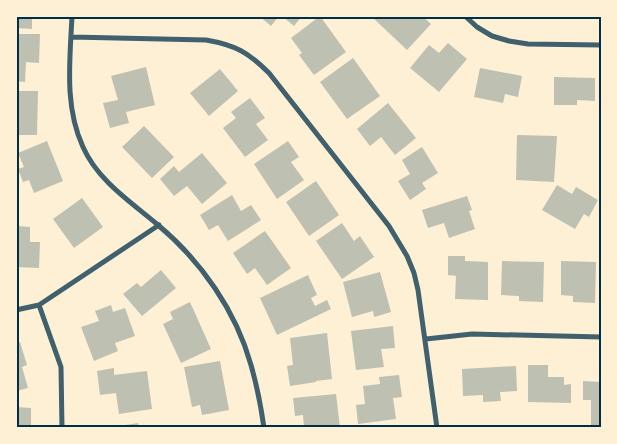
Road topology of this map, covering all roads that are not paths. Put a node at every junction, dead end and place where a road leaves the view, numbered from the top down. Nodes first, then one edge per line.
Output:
1 (72, 16) edge
2 (465, 16) edge
3 (71, 37) junction
4 (601, 45) edge
5 (159, 225) junction
6 (39, 305) junction
7 (16, 310) edge
8 (601, 337) edge
9 (426, 339) junction
10 (62, 428) edge
11 (264, 428) edge
12 (437, 428) edge

1 - 3 street
2 - 4 street
3 - 5 street
3 - 9 street
5 - 6 street
5 - 11 street
6 - 7 street
6 - 10 street
8 - 9 street
9 - 12 street

